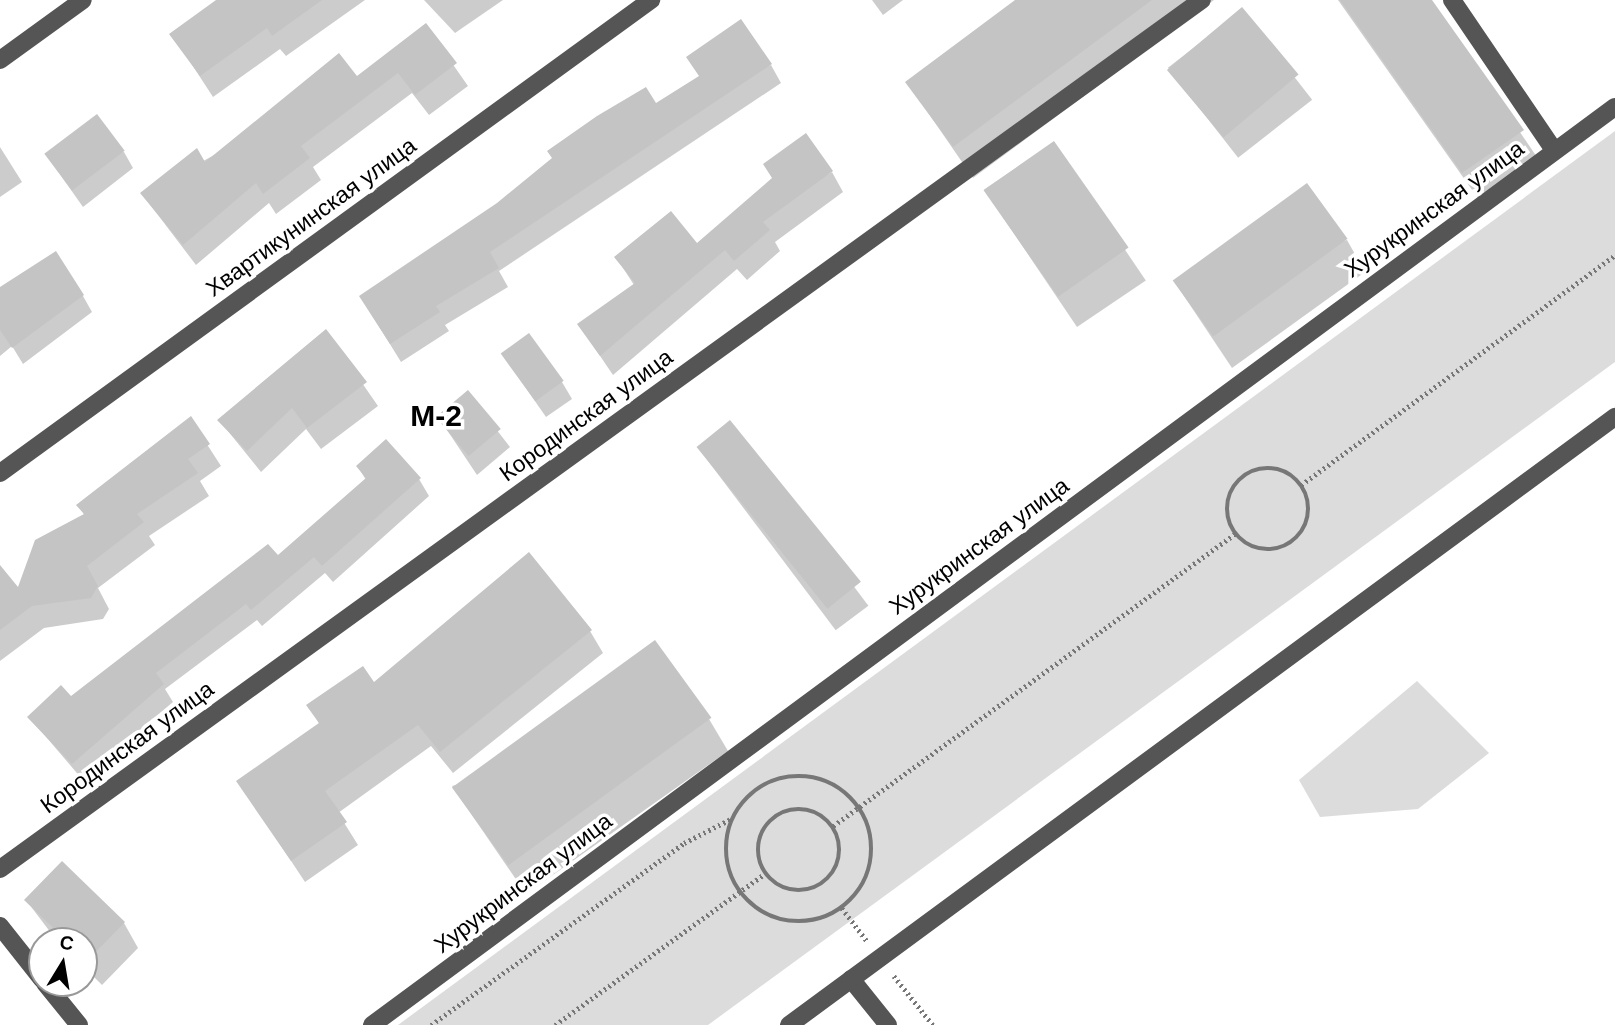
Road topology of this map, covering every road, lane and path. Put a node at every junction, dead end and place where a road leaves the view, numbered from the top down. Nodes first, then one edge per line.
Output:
1 (83, 0) edge
2 (651, 0) edge
3 (1202, 0) edge
4 (1452, 0) edge
5 (0, 60) edge
6 (1615, 107) edge
7 (1554, 150) junction
8 (1615, 255) edge
9 (1615, 416) edge
10 (0, 473) edge
11 (1301, 485) junction
12 (1234, 534) junction
13 (859, 806) junction
14 (732, 819) junction
15 (833, 826) junction
16 (0, 869) edge
17 (766, 873) junction
18 (740, 892) junction
19 (0, 926) edge
20 (28, 961) edge
21 (851, 979) junction
22 (56, 997) edge
23 (79, 1025) edge
24 (372, 1025) edge
25 (430, 1025) edge
26 (555, 1025) edge
27 (789, 1025) edge
28 (888, 1025) edge

1 - 5 street
2 - 10 street, Хвартикунинская улица
3 - 16 street, Кородинская улица
4 - 7 street
6 - 7 street, Хурукринская улица
7 - 24 street, Хурукринская улица
8 - 11 path
9 - 21 street
11 - 12 path
11 - 12 path
12 - 13 path
13 - 14 path
13 - 15 path
13 - 18 path
14 - 18 path
14 - 25 path
15 - 17 path
15 - 17 path
17 - 18 path
18 - 26 path
19 - 20 street
21 - 27 street
21 - 28 street
22 - 23 street

